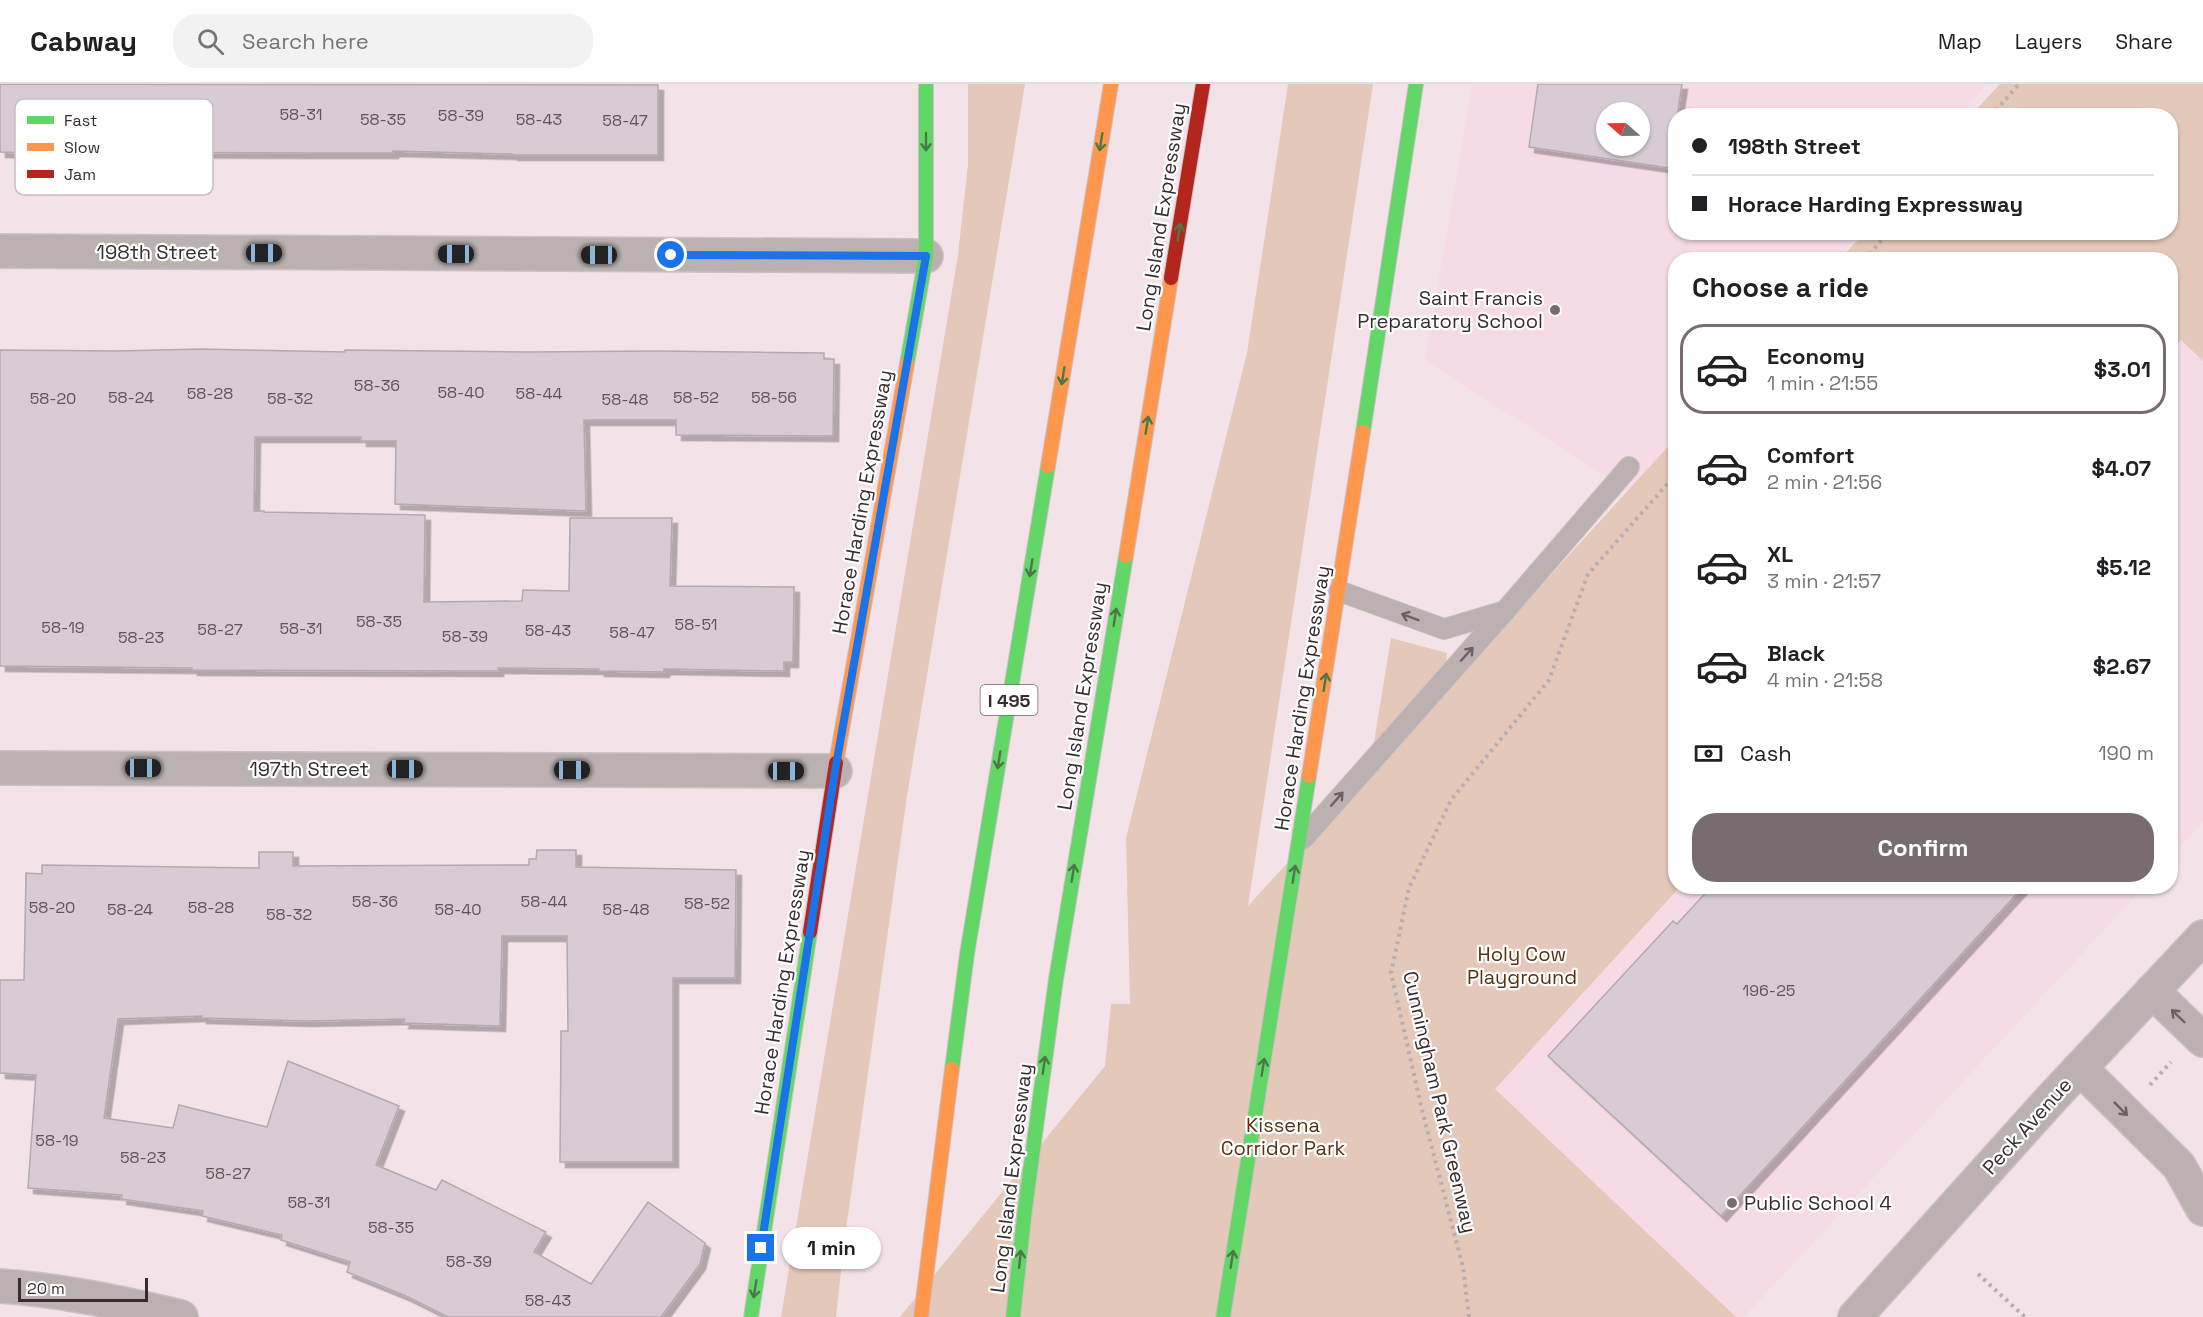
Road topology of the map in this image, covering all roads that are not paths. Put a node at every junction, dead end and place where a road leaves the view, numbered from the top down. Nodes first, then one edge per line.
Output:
1 (926, 84) edge
2 (1110, 84) edge
3 (1203, 84) edge
4 (1416, 84) edge
5 (1088, 141) dead end
6 (0, 251) edge
7 (926, 256) junction
8 (1067, 347) junction
9 (1629, 467) dead end
10 (1340, 591) junction
11 (1505, 611) junction
12 (0, 768) edge
13 (835, 771) junction
14 (1299, 844) junction
15 (2203, 938) edge
16 (2152, 992) junction
17 (2190, 1048) edge
18 (2080, 1068) junction
19 (2203, 1209) edge
20 (0, 1286) edge
21 (181, 1317) edge
22 (751, 1317) edge
23 (921, 1317) edge
24 (1013, 1317) edge
25 (1223, 1317) edge
26 (1855, 1317) edge

1 -> 7 main road, Horace Harding Expressway
2 -> 8 main road, I 495
24 -> 3 main road, Long Island Expressway
4 - 10 main road, Horace Harding Expressway
5 - 8 main road
6 - 7 street, 198th Street
7 - 13 main road, Horace Harding Expressway
8 -> 23 main road, I 495
9 - 11 lane
11 -> 10 lane
14 -> 10 main road, Horace Harding Expressway
14 -> 11 lane
12 - 13 street, 197th Street
13 -> 22 main road, Horace Harding Expressway
25 -> 14 main road, Horace Harding Expressway
15 - 16 street, Peck Avenue
17 -> 16 street
16 - 18 street, Peck Avenue
18 -> 19 street
18 - 26 street, Peck Avenue
20 - 21 street

